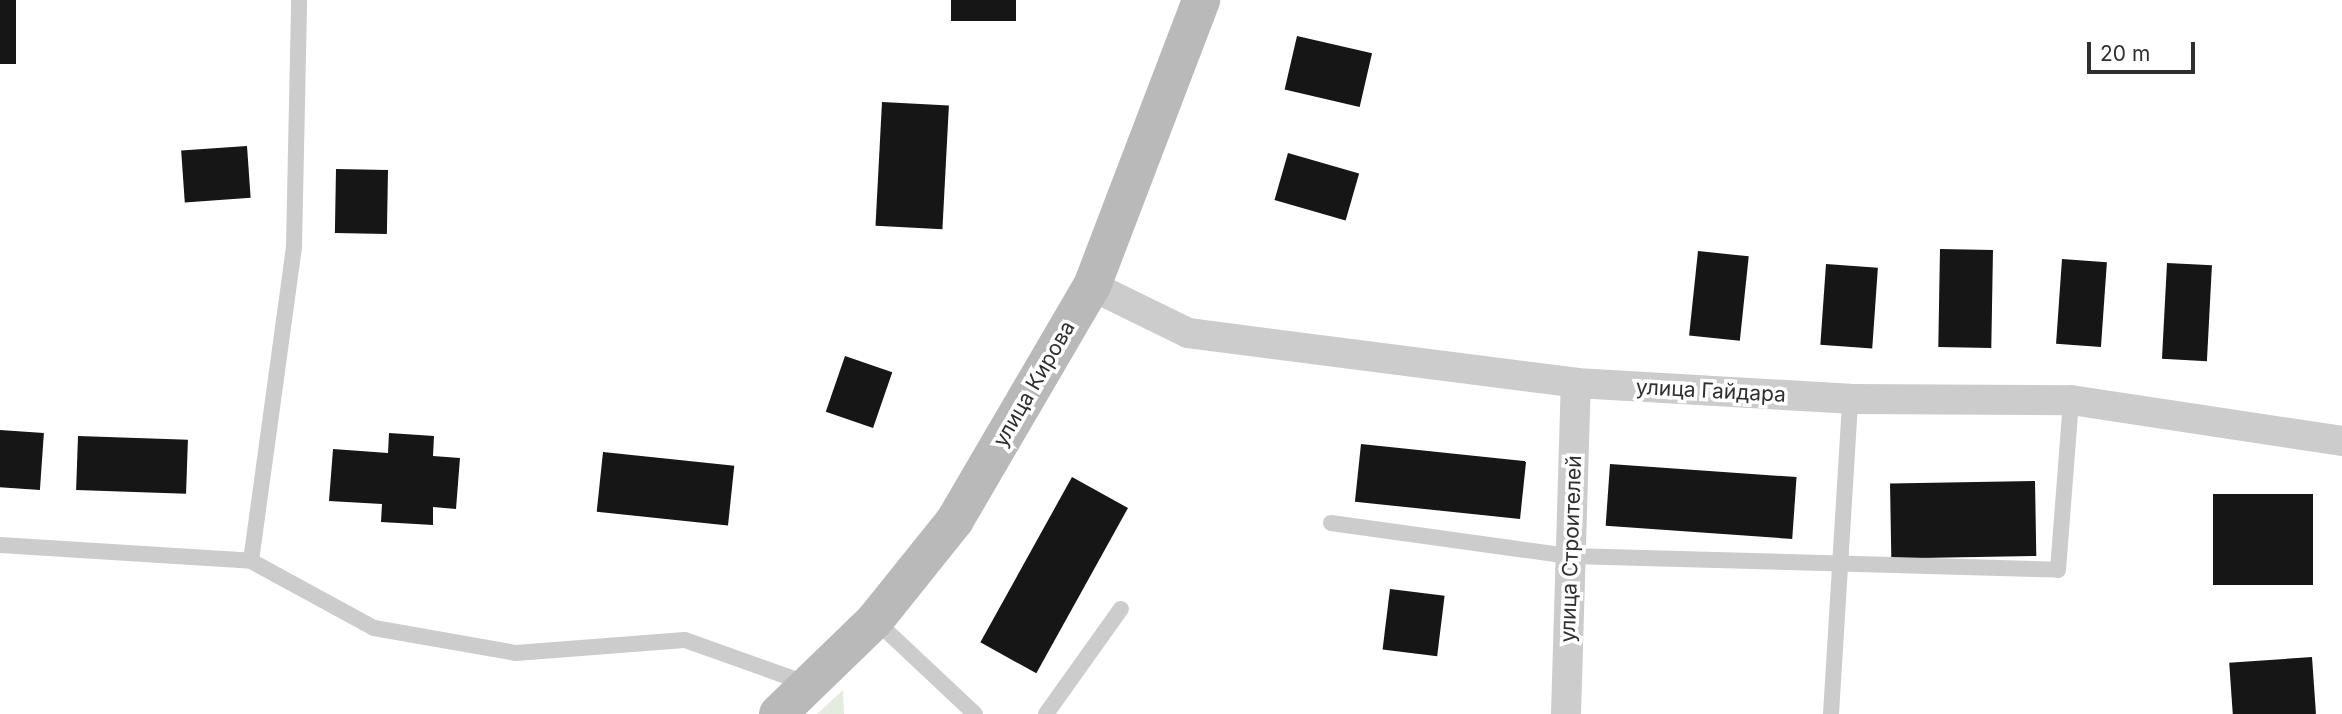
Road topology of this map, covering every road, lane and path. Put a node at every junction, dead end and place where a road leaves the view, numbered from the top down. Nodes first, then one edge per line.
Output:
1 (299, 0) edge
2 (1200, 0) edge
3 (1091, 286) junction
4 (1576, 383) junction
5 (1850, 399) junction
6 (2071, 400) junction
7 (2342, 441) edge
8 (1331, 523) dead end
9 (0, 545) edge
10 (1570, 556) junction
11 (1836, 560) junction
12 (251, 561) junction
13 (1121, 609) dead end
14 (875, 620) junction
15 (812, 685) junction
16 (778, 714) edge
17 (975, 714) edge
18 (1046, 714) edge
19 (1566, 714) edge
20 (1831, 714) edge

1 - 12 lane
2 - 3 main road, улица Кирова
3 - 4 street, улица Гайдара
3 - 14 main road, улица Кирова
4 - 5 street, улица Гайдара
4 - 10 street, улица Строителей
5 - 6 street, улица Гайдара
5 - 11 lane
6 - 7 street, улица Гайдара
6 - 11 lane
8 - 10 lane
9 - 12 lane
10 - 11 lane
10 - 19 street, улица Строителей
11 - 20 lane
12 - 15 lane
13 - 18 lane
14 - 15 main road, улица Кирова
14 - 17 lane
15 - 16 main road, улица Кирова

